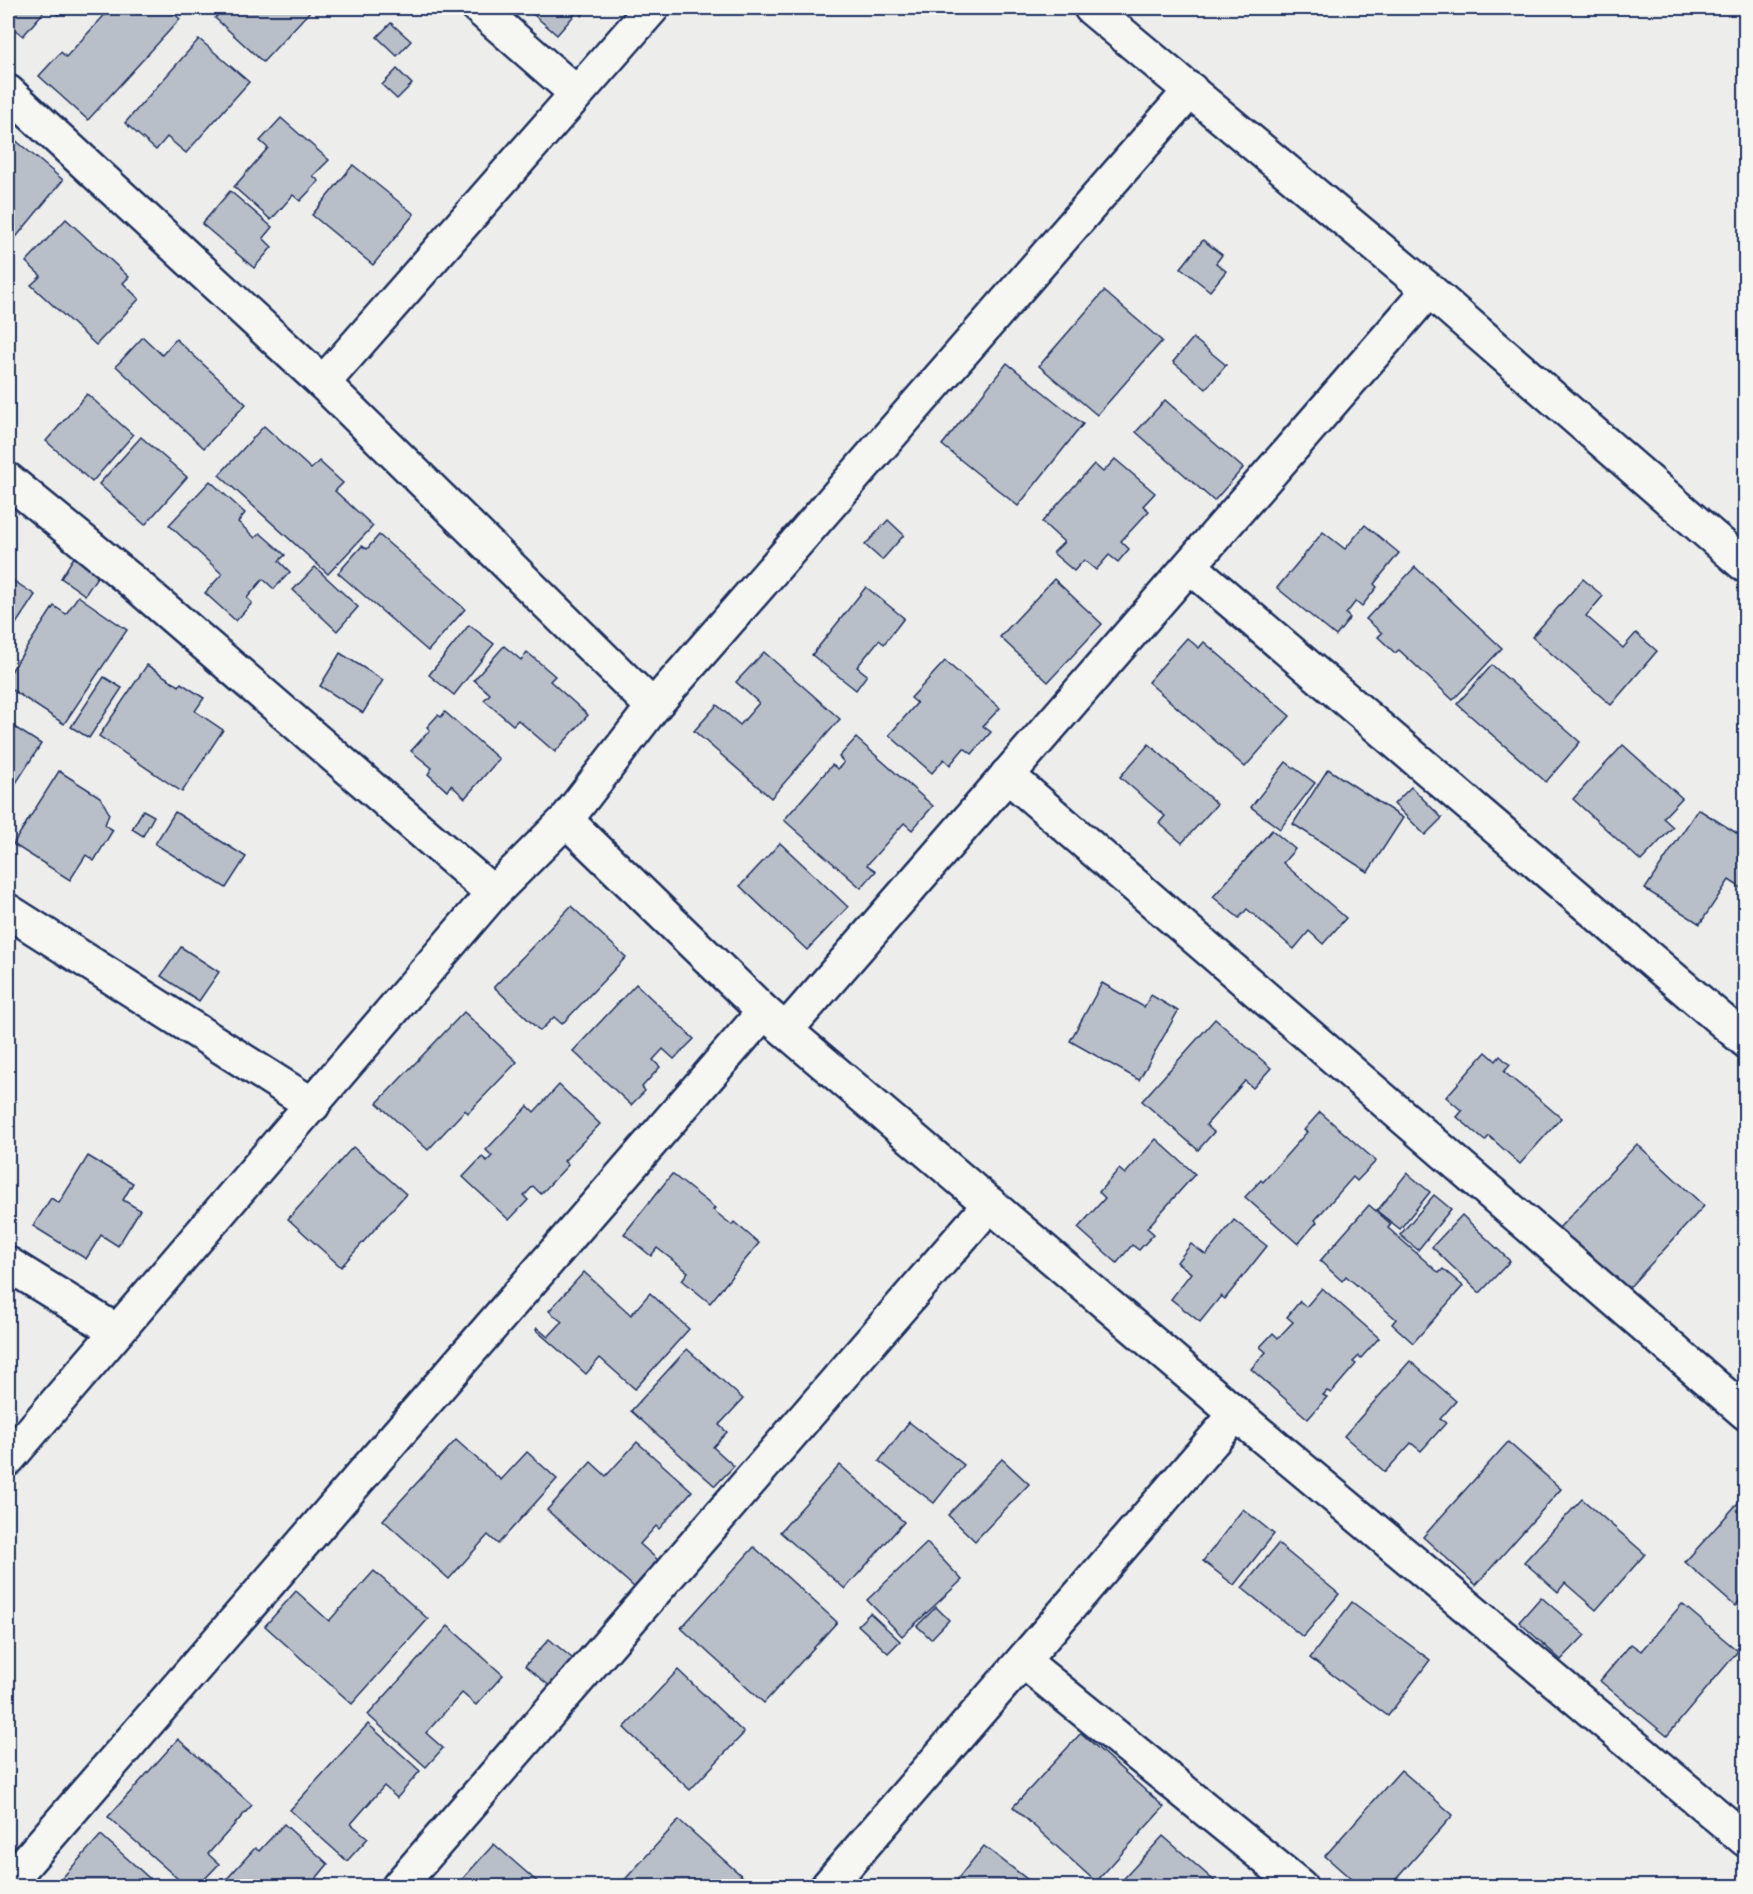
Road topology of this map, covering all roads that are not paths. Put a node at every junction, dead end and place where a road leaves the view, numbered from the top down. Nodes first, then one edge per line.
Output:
1 (479, 8) edge
2 (652, 8) edge
3 (1091, 8) edge
4 (1191, 90) junction
5 (8, 92) edge
6 (576, 93) junction
7 (1430, 290) junction
8 (323, 383) junction
9 (8, 480) edge
10 (1746, 566) edge
11 (1191, 567) junction
12 (653, 707) junction
13 (1007, 774) junction
14 (566, 820) junction
15 (493, 893) junction
16 (8, 910) edge
17 (775, 1021) junction
18 (1746, 1041) edge
19 (313, 1105) junction
20 (990, 1204) junction
21 (8, 1264) edge
22 (116, 1331) junction
23 (1746, 1413) edge
24 (1236, 1414) junction
25 (8, 1459) edge
26 (1023, 1661) junction
27 (1746, 1840) edge
28 (8, 1883) edge
29 (839, 1883) edge
30 (399, 1887) edge
31 (1300, 1887) edge

1 - 6 street
2 - 6 street
3 - 4 street
4 - 7 street
4 - 12 street
5 - 8 street
6 - 8 street
7 - 10 street
7 - 11 street
8 - 12 street
9 - 15 street
11 - 13 street
11 - 18 street
12 - 14 street
13 - 17 street
13 - 23 street
14 - 15 street
14 - 17 street
15 - 19 street
16 - 19 street
17 - 20 street
17 - 28 street
19 - 22 street
20 - 24 street
20 - 30 street
21 - 22 street
22 - 25 street
24 - 26 street
24 - 27 street
26 - 29 street
26 - 31 street

